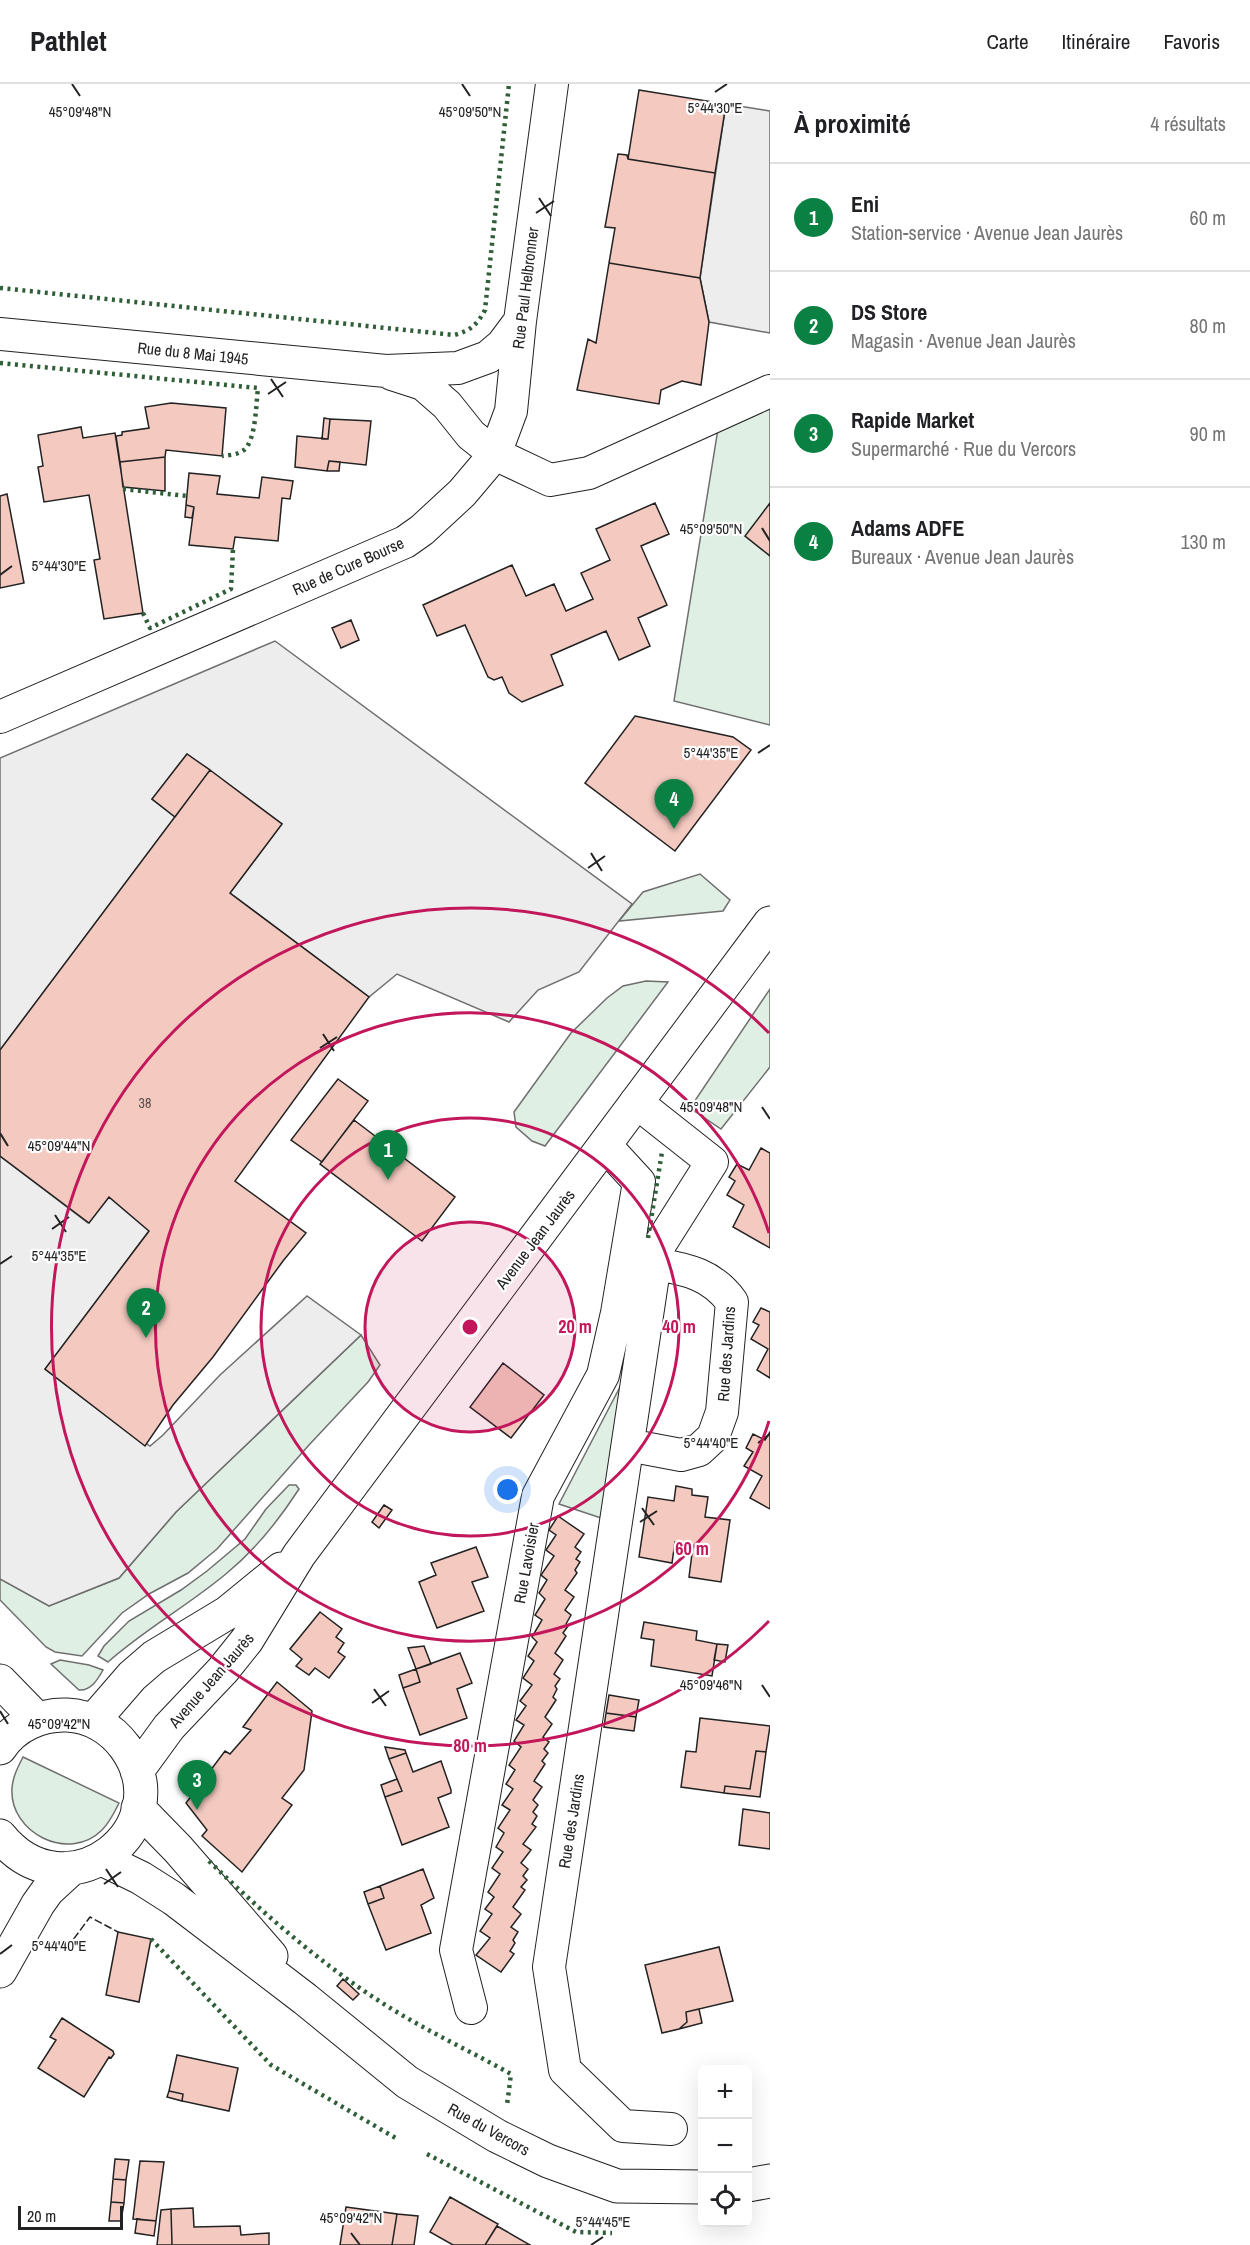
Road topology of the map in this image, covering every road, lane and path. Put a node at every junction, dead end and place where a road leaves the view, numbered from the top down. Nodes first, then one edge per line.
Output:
1 (552, 84) edge
2 (520, 321) junction
3 (0, 334) edge
4 (386, 371) junction
5 (770, 392) edge
6 (495, 454) junction
7 (0, 717) edge
8 (770, 923) edge
9 (636, 1102) junction
10 (605, 1145) junction
11 (656, 1264) junction
12 (628, 1444) junction
13 (299, 1555) junction
14 (0, 1681) edge
15 (38, 1719) junction
16 (93, 1721) junction
17 (0, 1748) edge
18 (137, 1771) junction
19 (138, 1808) junction
20 (0, 1836) edge
21 (87, 1864) junction
22 (0, 1971) edge
23 (305, 1999) junction
24 (471, 2008) dead end
25 (671, 2129) dead end
26 (770, 2181) edge
27 (752, 2184) edge
28 (698, 2187) edge

1 - 2 street, Rue Paul Helbronner
2 - 4 street, Rue du 8 Mai 1945
2 - 6 street, Rue Paul Helbronner
3 - 4 street, Rue du 8 Mai 1945
4 - 6 street, Rue du 8 Mai 1945
5 - 6 street
6 - 7 street, Rue de Cure Bourse
8 - 9 main road, Avenue Jean Jaurès
9 - 10 main road, Avenue Jean Jaurès
9 - 11 street, Rue des Jardins
10 - 13 main road, Avenue Jean Jaurès
10 - 24 street, Rue Lavoisier
11 - 12 street, Rue des Jardins
11 - 12 street, Rue des Jardins
12 - 25 street, Rue des Jardins
13 - 16 main road, Avenue Jean Jaurès
13 - 18 main road, Avenue Jean Jaurès
14 - 15 main road
15 - 16 main road
15 - 17 main road
16 - 18 main road
18 - 19 main road
19 - 21 main road
19 - 23 main road, Rue du Vercors
20 - 21 main road
21 - 22 main road
21 - 23 main road, Rue du Vercors
23 - 28 main road, Rue du Vercors
26 - 27 main road

